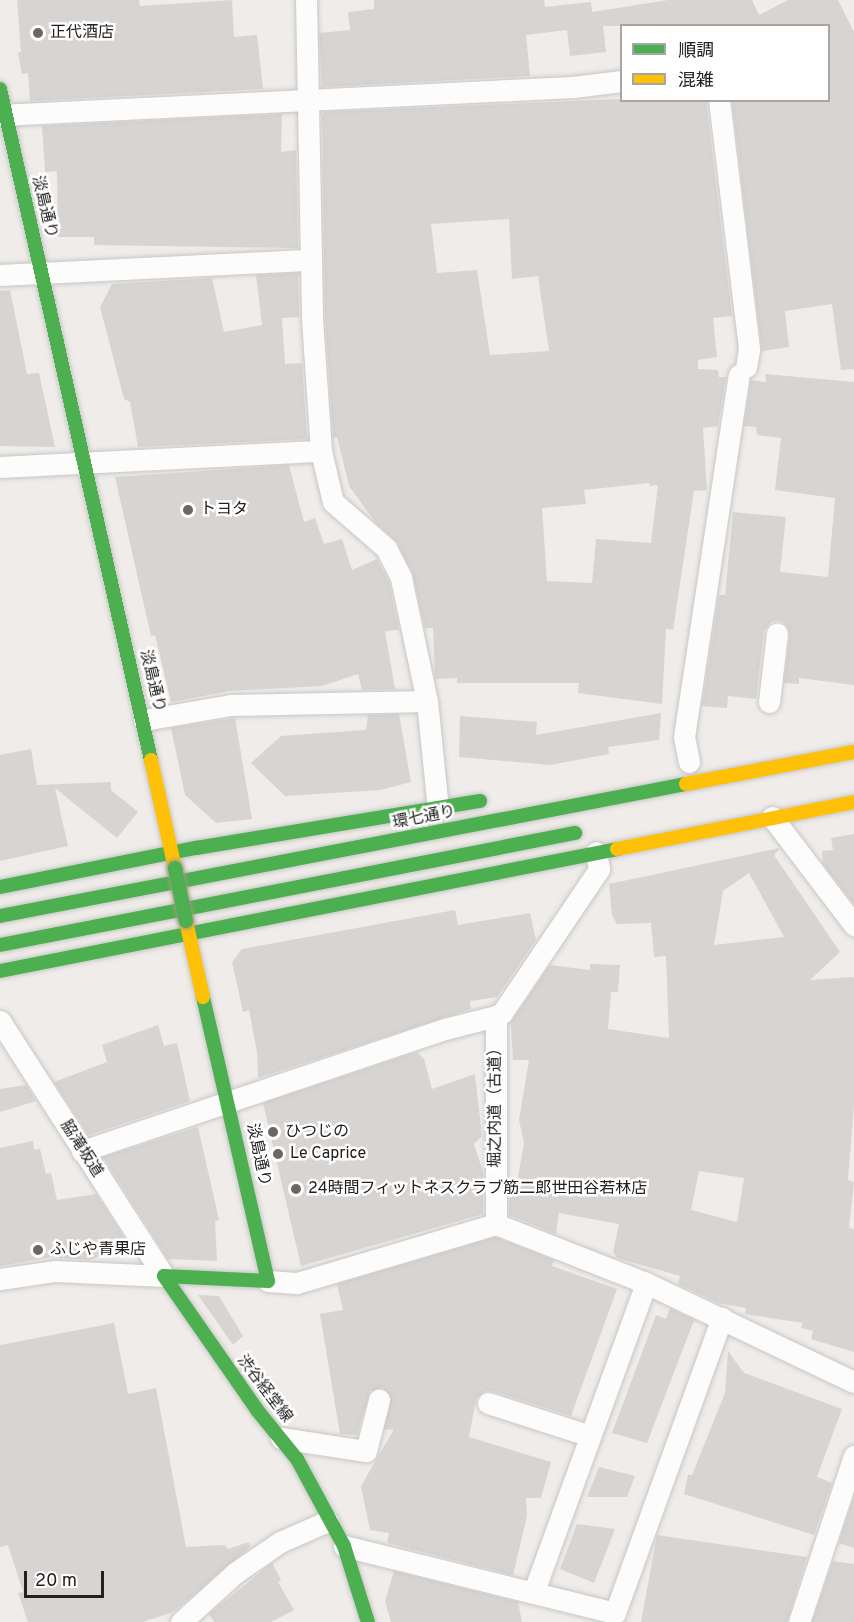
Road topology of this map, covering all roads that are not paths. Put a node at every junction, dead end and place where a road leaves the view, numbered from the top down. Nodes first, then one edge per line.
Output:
1 (306, 0) edge
2 (620, 81) edge
3 (0, 89) edge
4 (306, 100) junction
5 (719, 102) edge
6 (3, 115) edge
7 (311, 260) junction
8 (42, 272) junction
9 (0, 275) edge
10 (321, 452) junction
11 (84, 463) junction
12 (0, 467) edge
13 (777, 633) dead end
14 (428, 701) junction
15 (769, 702) dead end
16 (144, 720) junction
17 (813, 743) dead end
18 (854, 743) edge
19 (854, 752) edge
20 (689, 762) dead end
21 (495, 798) dead end
22 (854, 802) edge
23 (438, 809) junction
24 (772, 818) junction
25 (585, 832) dead end
26 (172, 852) junction
27 (596, 852) junction
28 (0, 886) edge
29 (0, 916) edge
30 (854, 925) edge
31 (187, 927) junction
32 (0, 945) edge
33 (0, 970) edge
34 (496, 1017) junction
35 (0, 1021) edge
36 (229, 1101) junction
37 (82, 1151) junction
38 (496, 1224) junction
39 (164, 1276) junction
40 (0, 1278) edge
41 (268, 1281) junction
42 (646, 1283) junction
43 (722, 1318) junction
44 (854, 1382) edge
45 (379, 1400) dead end
46 (488, 1403) dead end
47 (590, 1436) junction
48 (280, 1438) junction
49 (854, 1456) edge
50 (328, 1521) junction
51 (344, 1546) junction
52 (534, 1591) junction
53 (181, 1622) edge
54 (367, 1622) edge
55 (799, 1622) edge

1 - 4 street
2 - 4 street
3 - 6 main road, 淡島通り
4 - 6 street
4 - 7 street
5 - 20 street
6 - 8 main road, 淡島通り
7 - 8 street
7 - 10 street
8 - 9 street
8 - 11 main road, 淡島通り
10 - 11 street
10 - 14 street
11 - 12 street
11 - 16 main road, 淡島通り
13 - 15 street
14 - 16 street
14 - 23 street
16 - 26 main road, 淡島通り
17 - 18 main road
19 - 29 main road, 環七通り
21 - 23 main road
22 - 24 main road
23 - 26 main road
24 - 27 main road
24 - 30 street
25 - 32 main road
26 - 28 main road
26 - 31 main road, 淡島通り, bridge
27 - 31 main road
27 - 34 street, 堀之内道（古道）
31 - 33 main road
31 - 36 main road, 淡島通り
34 - 36 street
34 - 38 street, 堀之内道（古道）
35 - 37 street, 脇滝坂道
36 - 37 street
36 - 41 main road, 淡島通り
37 - 39 street, 脇滝坂道
38 - 41 street
38 - 42 street
39 - 40 street
39 - 41 main road
39 - 48 main road, 渋谷経堂線
42 - 43 street
42 - 47 street
43 - 44 street
43 - 52 street
45 - 48 street
46 - 47 street
47 - 52 street
48 - 50 main road, 渋谷経堂線
49 - 55 street
50 - 51 main road, 渋谷経堂線
50 - 53 street
51 - 52 street
51 - 54 main road, 渋谷経堂線

